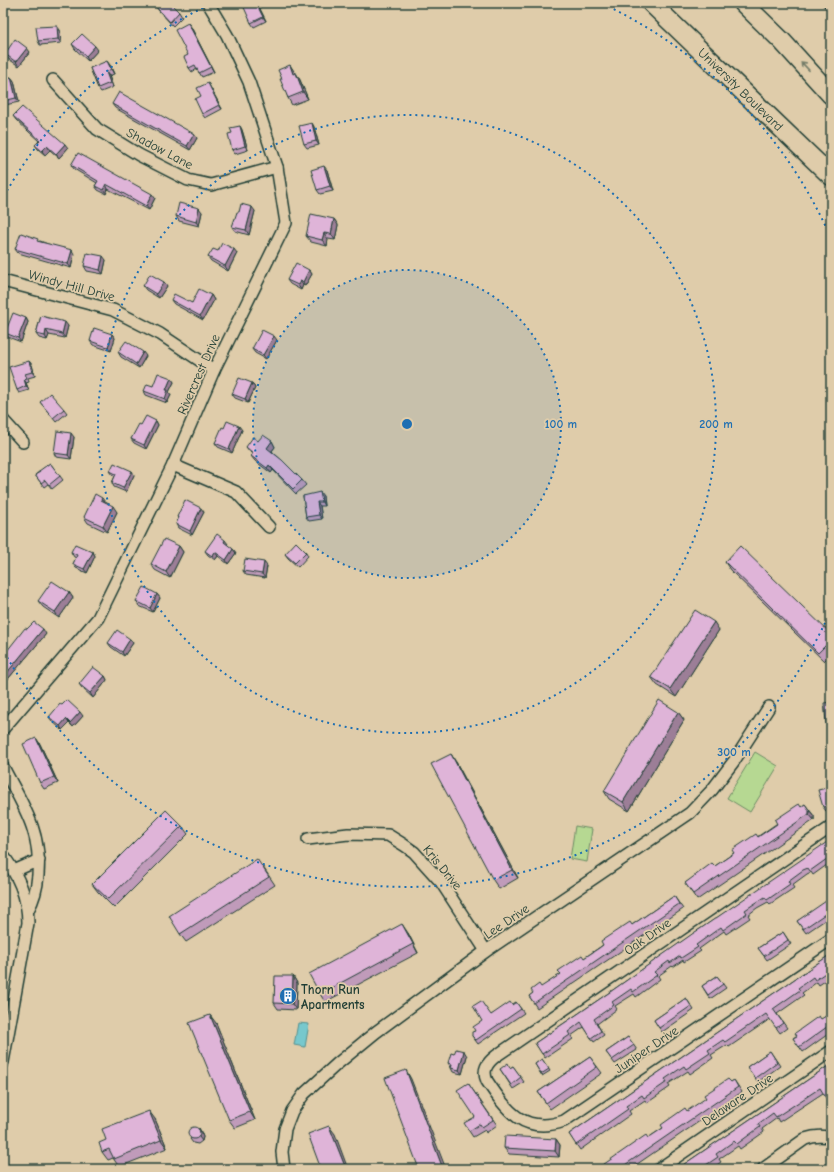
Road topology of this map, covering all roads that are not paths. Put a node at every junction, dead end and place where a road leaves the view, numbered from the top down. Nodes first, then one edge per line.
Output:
1 (208, 3) edge
2 (651, 3) edge
3 (667, 3) edge
4 (743, 3) edge
5 (53, 80) dead end
6 (831, 95) edge
7 (831, 161) edge
8 (277, 167) junction
9 (831, 176) edge
10 (3, 281) edge
11 (214, 370) junction
12 (3, 420) edge
13 (23, 442) dead end
14 (174, 465) junction
15 (269, 527) dead end
16 (769, 707) dead end
17 (3, 729) edge
18 (3, 767) edge
19 (831, 827) edge
20 (308, 839) dead end
21 (3, 855) edge
22 (39, 860) junction
23 (14, 871) junction
24 (28, 910) junction
25 (831, 939) edge
26 (486, 951) junction
27 (831, 1051) edge
28 (3, 1062) edge
29 (485, 1072) joint
30 (831, 1138) edge
31 (284, 1169) edge
32 (659, 1169) edge
33 (763, 1169) edge

1 - 8 street, Rivercrest Drive
2 - 9 main road, University Boulevard
3 - 7 main road
6 -> 4 main road
5 - 8 street, Shadow Lane
8 - 11 street, Rivercrest Drive
10 - 11 street, Windy Hill Drive
11 - 14 street, Rivercrest Drive
12 - 13 street
14 - 15 street
14 - 17 street, Rivercrest Drive
16 - 26 street, Lee Drive
18 - 22 street
19 - 29 street, Oak Drive
20 - 26 street, Kris Drive
21 - 23 street
22 - 23 street
22 - 24 street
23 - 24 street
24 - 28 street
25 - 29 street, Juniper Drive
26 - 31 street, Lee Drive
27 - 32 street, Delaware Drive
30 - 33 street

